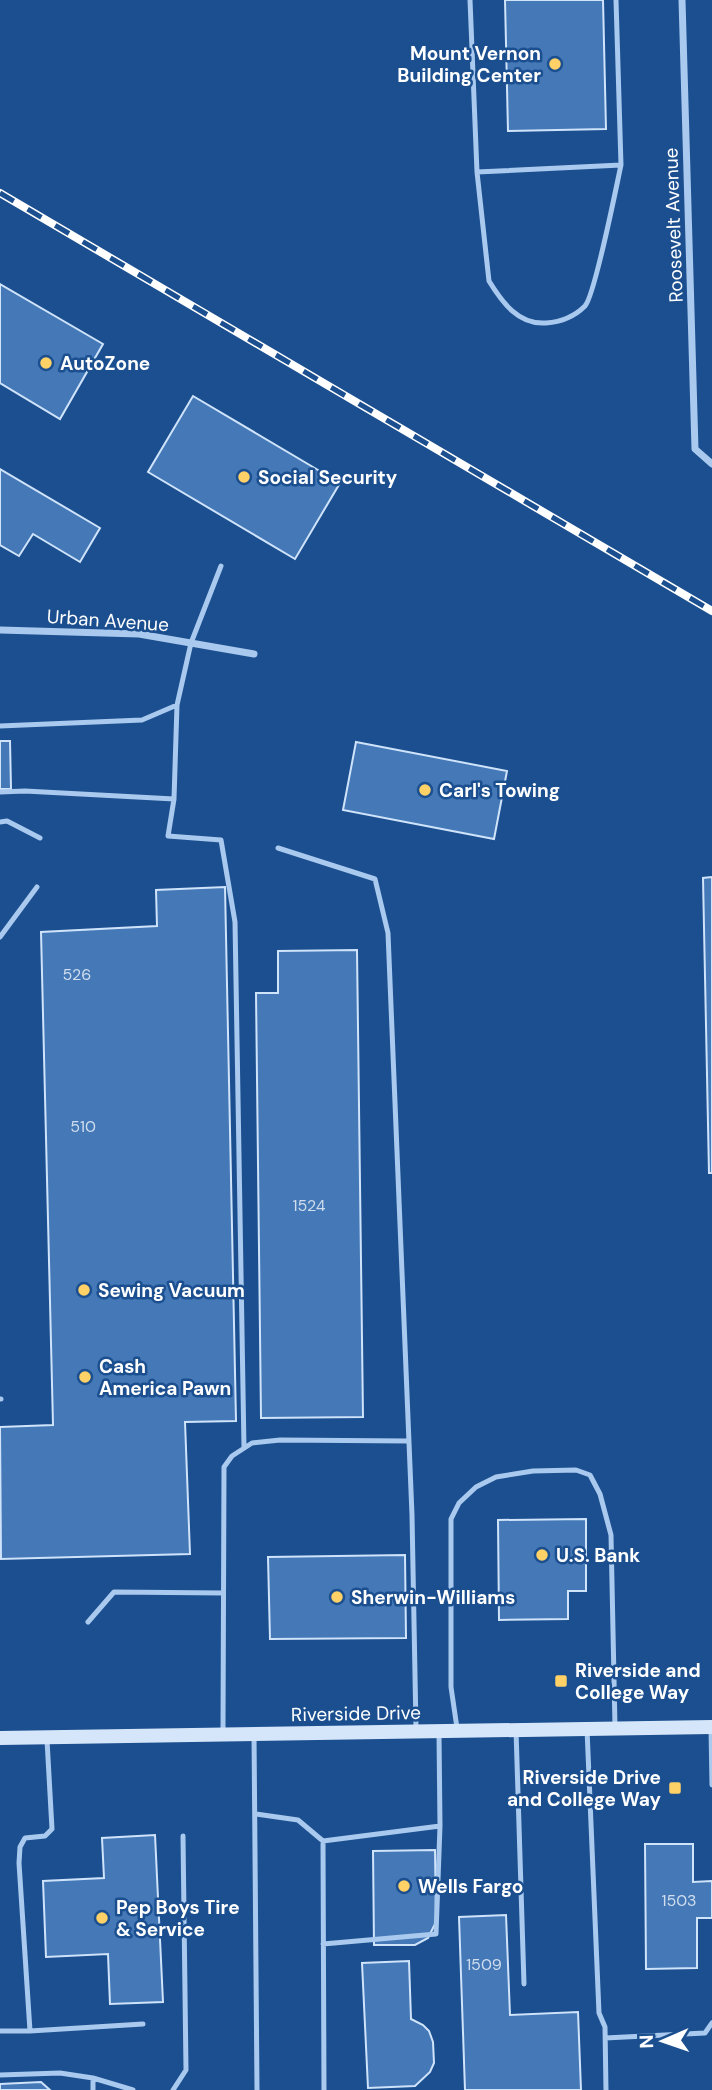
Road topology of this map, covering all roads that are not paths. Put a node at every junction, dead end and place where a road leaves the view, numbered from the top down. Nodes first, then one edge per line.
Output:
1 (470, 0) edge
2 (616, 0) edge
3 (682, 0) edge
4 (621, 165) junction
5 (477, 172) junction
6 (712, 464) edge
7 (221, 566) dead end
8 (0, 630) edge
9 (191, 643) junction
10 (254, 654) dead end
11 (177, 705) junction
12 (0, 726) edge
13 (0, 792) edge
14 (174, 799) junction
15 (0, 822) edge
16 (40, 838) dead end
17 (278, 848) dead end
18 (37, 887) dead end
19 (0, 937) edge
20 (409, 1441) junction
21 (244, 1448) junction
22 (223, 1592) junction
23 (88, 1622) dead end
24 (712, 1727) edge
25 (587, 1729) junction
26 (615, 1729) junction
27 (516, 1730) junction
28 (439, 1731) junction
29 (457, 1731) junction
30 (416, 1732) junction
31 (254, 1734) junction
32 (223, 1735) junction
33 (47, 1737) junction
34 (0, 1738) edge
35 (712, 1785) edge
36 (256, 1814) junction
37 (440, 1826) junction
38 (183, 1836) dead end
39 (323, 1841) junction
40 (323, 1944) junction
41 (524, 1984) dead end
42 (143, 2024) dead end
43 (712, 2024) edge
44 (0, 2031) edge
45 (30, 2031) junction
46 (605, 2038) junction
47 (0, 2076) edge
48 (93, 2078) junction
49 (93, 2090) edge
50 (133, 2090) edge
51 (173, 2090) edge
52 (257, 2090) edge
53 (324, 2090) edge
54 (606, 2090) edge

1 - 5 lane
2 - 4 lane
3 - 6 street, Roosevelt Avenue
4 - 5 lane
4 - 5 lane
7 - 9 lane
8 - 9 street, Urban Avenue
9 - 10 street, Urban Avenue
9 - 11 lane
11 - 12 lane
11 - 14 lane
13 - 14 lane
14 - 21 lane
15 - 16 lane
17 - 20 lane
18 - 19 lane
20 - 21 lane
20 - 30 lane
21 - 22 lane
22 - 23 lane
22 - 32 lane
24 - 26 main road, Riverside Drive
24 - 35 lane
25 - 26 main road, Riverside Drive
25 - 27 main road, Riverside Drive
25 - 46 lane
26 - 29 lane
27 - 29 main road, Riverside Drive
27 - 41 lane
28 - 29 main road, Riverside Drive
28 - 30 main road, Riverside Drive
28 - 37 lane
30 - 31 main road, Riverside Drive
31 - 32 main road, Riverside Drive
31 - 36 lane
32 - 33 main road, Riverside Drive
33 - 34 main road, Riverside Drive
33 - 45 lane
36 - 39 lane
36 - 52 lane
37 - 39 lane
37 - 40 lane
38 - 51 lane
39 - 40 lane
40 - 53 lane
42 - 45 lane
43 - 46 lane
44 - 45 lane
46 - 54 lane
47 - 48 lane
48 - 49 lane
48 - 50 lane

